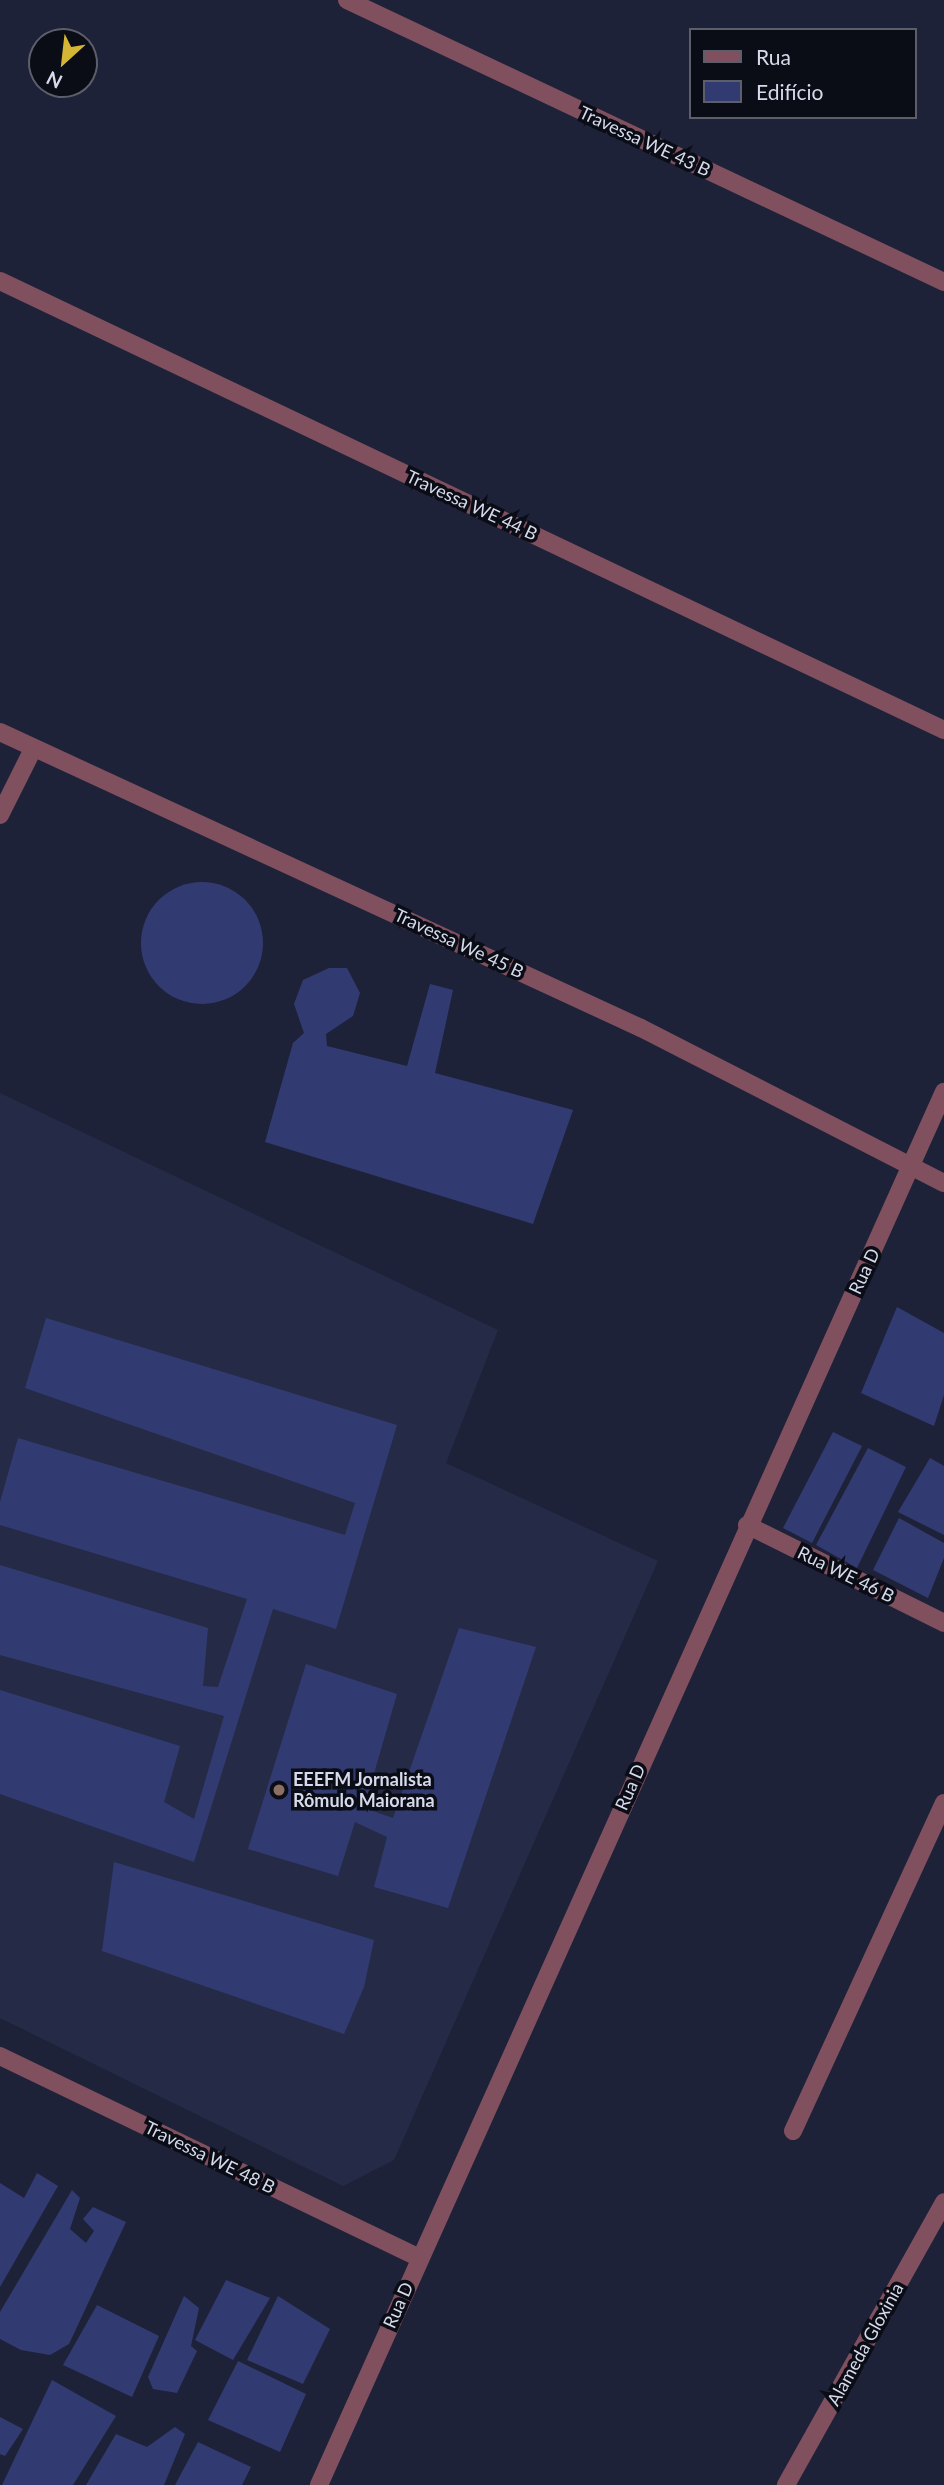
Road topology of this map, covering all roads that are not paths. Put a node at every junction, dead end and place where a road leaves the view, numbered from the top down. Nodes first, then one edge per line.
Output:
1 (347, 0) edge
2 (0, 281) edge
3 (944, 282) edge
4 (944, 730) edge
5 (0, 732) edge
6 (33, 749) junction
7 (0, 814) edge
8 (944, 1091) edge
9 (911, 1167) junction
10 (944, 1183) edge
11 (747, 1525) junction
12 (944, 1623) edge
13 (944, 1803) edge
14 (0, 2056) edge
15 (793, 2131) dead end
16 (944, 2202) edge
17 (419, 2258) junction
18 (319, 2485) edge
19 (786, 2485) edge

1 - 3 street, Travessa WE 43 B
2 - 4 street, Travessa WE 44 B
5 - 6 street, Travessa We 45 B
6 - 7 street
6 - 9 street, Travessa We 45 B
8 - 9 street, Rua D
9 - 10 street
9 - 11 street, Rua D
11 - 12 street, Rua WE 46 B
11 - 17 street, Rua D
13 - 15 street
14 - 17 street, Travessa WE 48 B
16 - 19 street, Alameda Gloxinia
17 - 18 street, Rua D

